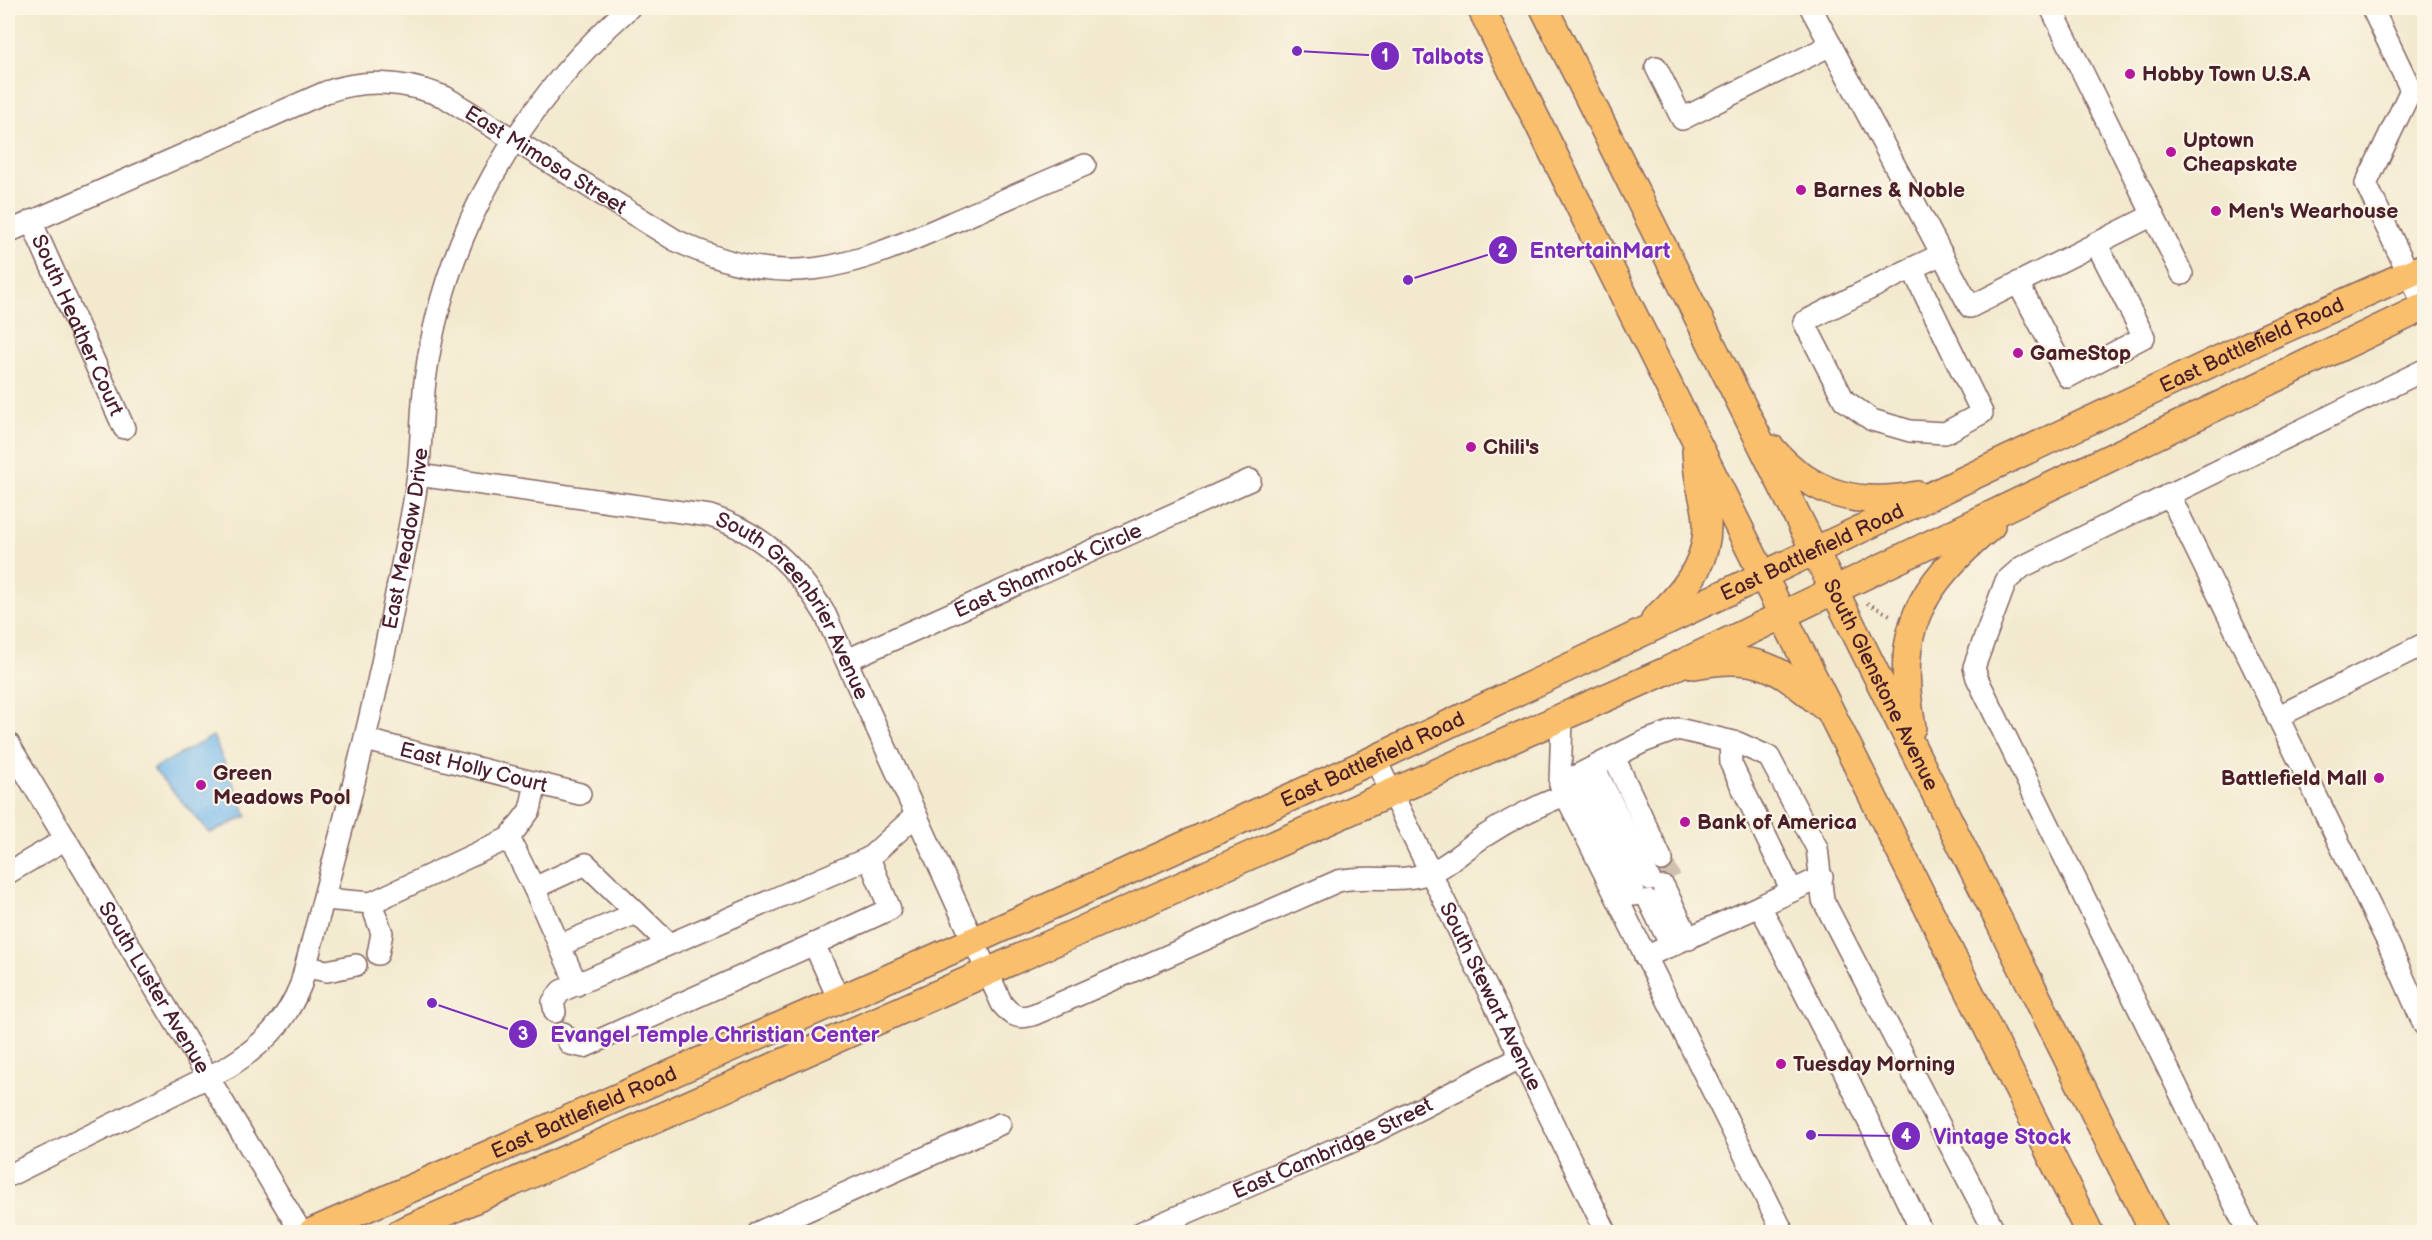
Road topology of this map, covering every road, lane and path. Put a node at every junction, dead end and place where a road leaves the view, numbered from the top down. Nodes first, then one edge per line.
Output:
1 (629, 8) edge
2 (1481, 8) edge
3 (1544, 8) edge
4 (1811, 8) edge
5 (2051, 8) edge
6 (2372, 8) edge
7 (1831, 45) junction
8 (1656, 67) dead end
9 (513, 139) junction
10 (1085, 165) dead end
11 (2153, 215) junction
12 (31, 221) junction
13 (8, 232) edge
14 (2096, 243) junction
15 (1942, 254) junction
16 (1912, 268) junction
17 (2417, 271) edge
18 (2182, 274) dead end
19 (2018, 283) junction
20 (2424, 307) edge
21 (2424, 370) edge
22 (1752, 425) junction
23 (124, 428) dead end
24 (1695, 438) junction
25 (418, 475) junction
26 (1250, 480) dead end
27 (1946, 489) junction
28 (2169, 494) junction
29 (2016, 504) junction
30 (1816, 551) junction
31 (1764, 577) junction
32 (1847, 599) junction
33 (1784, 616) junction
34 (1902, 620) dead end
35 (1636, 636) junction
36 (2424, 644) edge
37 (847, 660) junction
38 (1666, 671) junction
39 (1832, 715) junction
40 (2277, 717) junction
41 (1562, 718) junction
42 (366, 740) junction
43 (1730, 741) junction
44 (8, 743) edge
45 (1917, 754) junction
46 (1374, 759) junction
47 (1585, 774) junction
48 (536, 783) junction
49 (1392, 793) junction
50 (580, 794) dead end
51 (916, 815) junction
52 (509, 838) junction
53 (66, 839) junction
54 (869, 858) junction
55 (1430, 872) junction
56 (8, 873) edge
57 (1822, 877) junction
58 (1653, 887) junction
59 (534, 888) junction
60 (1792, 891) junction
61 (324, 899) junction
62 (371, 903) junction
63 (1760, 906) junction
64 (637, 913) junction
65 (973, 941) junction
66 (669, 944) junction
67 (814, 944) junction
68 (560, 945) junction
69 (1674, 945) junction
70 (378, 954) dead end
71 (356, 965) dead end
72 (306, 967) junction
73 (988, 974) junction
74 (577, 985) junction
75 (838, 1000) junction
76 (555, 1012) dead end
77 (2424, 1025) edge
78 (563, 1033) dead end
79 (1520, 1058) junction
80 (208, 1078) junction
81 (1000, 1124) dead end
82 (8, 1176) edge
83 (301, 1233) edge
84 (312, 1233) edge
85 (401, 1233) edge
86 (759, 1233) edge
87 (1142, 1233) edge
88 (1606, 1233) edge
89 (1782, 1233) edge
90 (1922, 1233) edge
91 (1995, 1233) edge
92 (2089, 1233) edge
93 (2154, 1233) edge
94 (2248, 1233) edge

1 - 9 street, East Meadow Drive
2 - 24 main road
3 - 22 main road, South Glenstone Avenue
4 - 7 street
5 - 11 street
6 - 17 street
7 - 8 street
7 - 15 street
9 - 10 street, East Mimosa Street
9 - 12 street, East Mimosa Street
9 - 25 street, East Meadow Drive
11 - 14 street
11 - 18 street
12 - 13 street, East Mimosa Street
12 - 23 street, South Heather Court
14 - 19 street
14 - 19 street
15 - 16 street
15 - 19 street
16 - 16 street
17 - 20 street
17 - 27 main road, East Battlefield Road
20 - 29 main road, East Battlefield Road
21 - 28 street
22 - 27 main road
22 - 30 main road, South Glenstone Avenue
24 - 31 main road
24 - 35 main road
25 - 37 street, South Greenbrier Avenue
25 - 42 street, East Meadow Drive
26 - 37 street, East Shamrock Circle
27 - 30 main road, East Battlefield Road
28 - 40 street
28 - 94 street
29 - 32 main road, East Battlefield Road
29 - 45 main road
30 - 31 main road, East Battlefield Road
30 - 32 main road, South Glenstone Avenue
31 - 33 main road
31 - 35 main road, East Battlefield Road
32 - 33 main road, East Battlefield Road
32 - 34 path
32 - 45 main road, South Glenstone Avenue
33 - 38 main road, East Battlefield Road
33 - 39 main road
35 - 46 main road, East Battlefield Road
36 - 40 street
37 - 51 street, South Greenbrier Avenue
38 - 39 main road
38 - 41 main road, East Battlefield Road
39 - 92 main road
40 - 77 street
41 - 47 street
41 - 49 main road, East Battlefield Road
42 - 48 street, East Holly Court
42 - 61 street, East Meadow Drive
43 - 47 street
43 - 57 street
43 - 60 street
44 - 53 street, South Luster Avenue
45 - 93 main road, South Glenstone Avenue
46 - 49 street, South Stewart Avenue
46 - 65 main road, East Battlefield Road
47 - 55 street
47 - 58 street
47 - 58 street
47 - 69 street
48 - 50 street, East Holly Court
48 - 52 street
49 - 55 street, South Stewart Avenue
49 - 73 main road, East Battlefield Road
51 - 54 street
51 - 65 street, South Greenbrier Avenue
52 - 59 street
52 - 62 street
53 - 56 street
53 - 80 street, South Luster Avenue
54 - 66 street
54 - 67 street
55 - 73 street, South Greenbrier Avenue
55 - 79 street, South Stewart Avenue
57 - 60 street
57 - 91 street
58 - 69 street
58 - 69 street
59 - 64 street
59 - 68 street
60 - 63 street
61 - 62 street
61 - 72 street, East Meadow Drive
62 - 70 street
63 - 69 street
63 - 90 street
64 - 66 street
64 - 68 street
65 - 73 street, South Greenbrier Avenue
65 - 75 main road, East Battlefield Road
66 - 74 street
67 - 75 street
67 - 78 street
68 - 74 street
69 - 89 street
71 - 72 street
72 - 80 street, East Meadow Drive
73 - 85 main road, East Battlefield Road
74 - 76 street
75 - 84 main road, East Battlefield Road
79 - 87 street, East Cambridge Street
79 - 88 street, South Stewart Avenue
80 - 82 street, East Meadow Drive
80 - 83 street, South Luster Avenue
81 - 86 street

